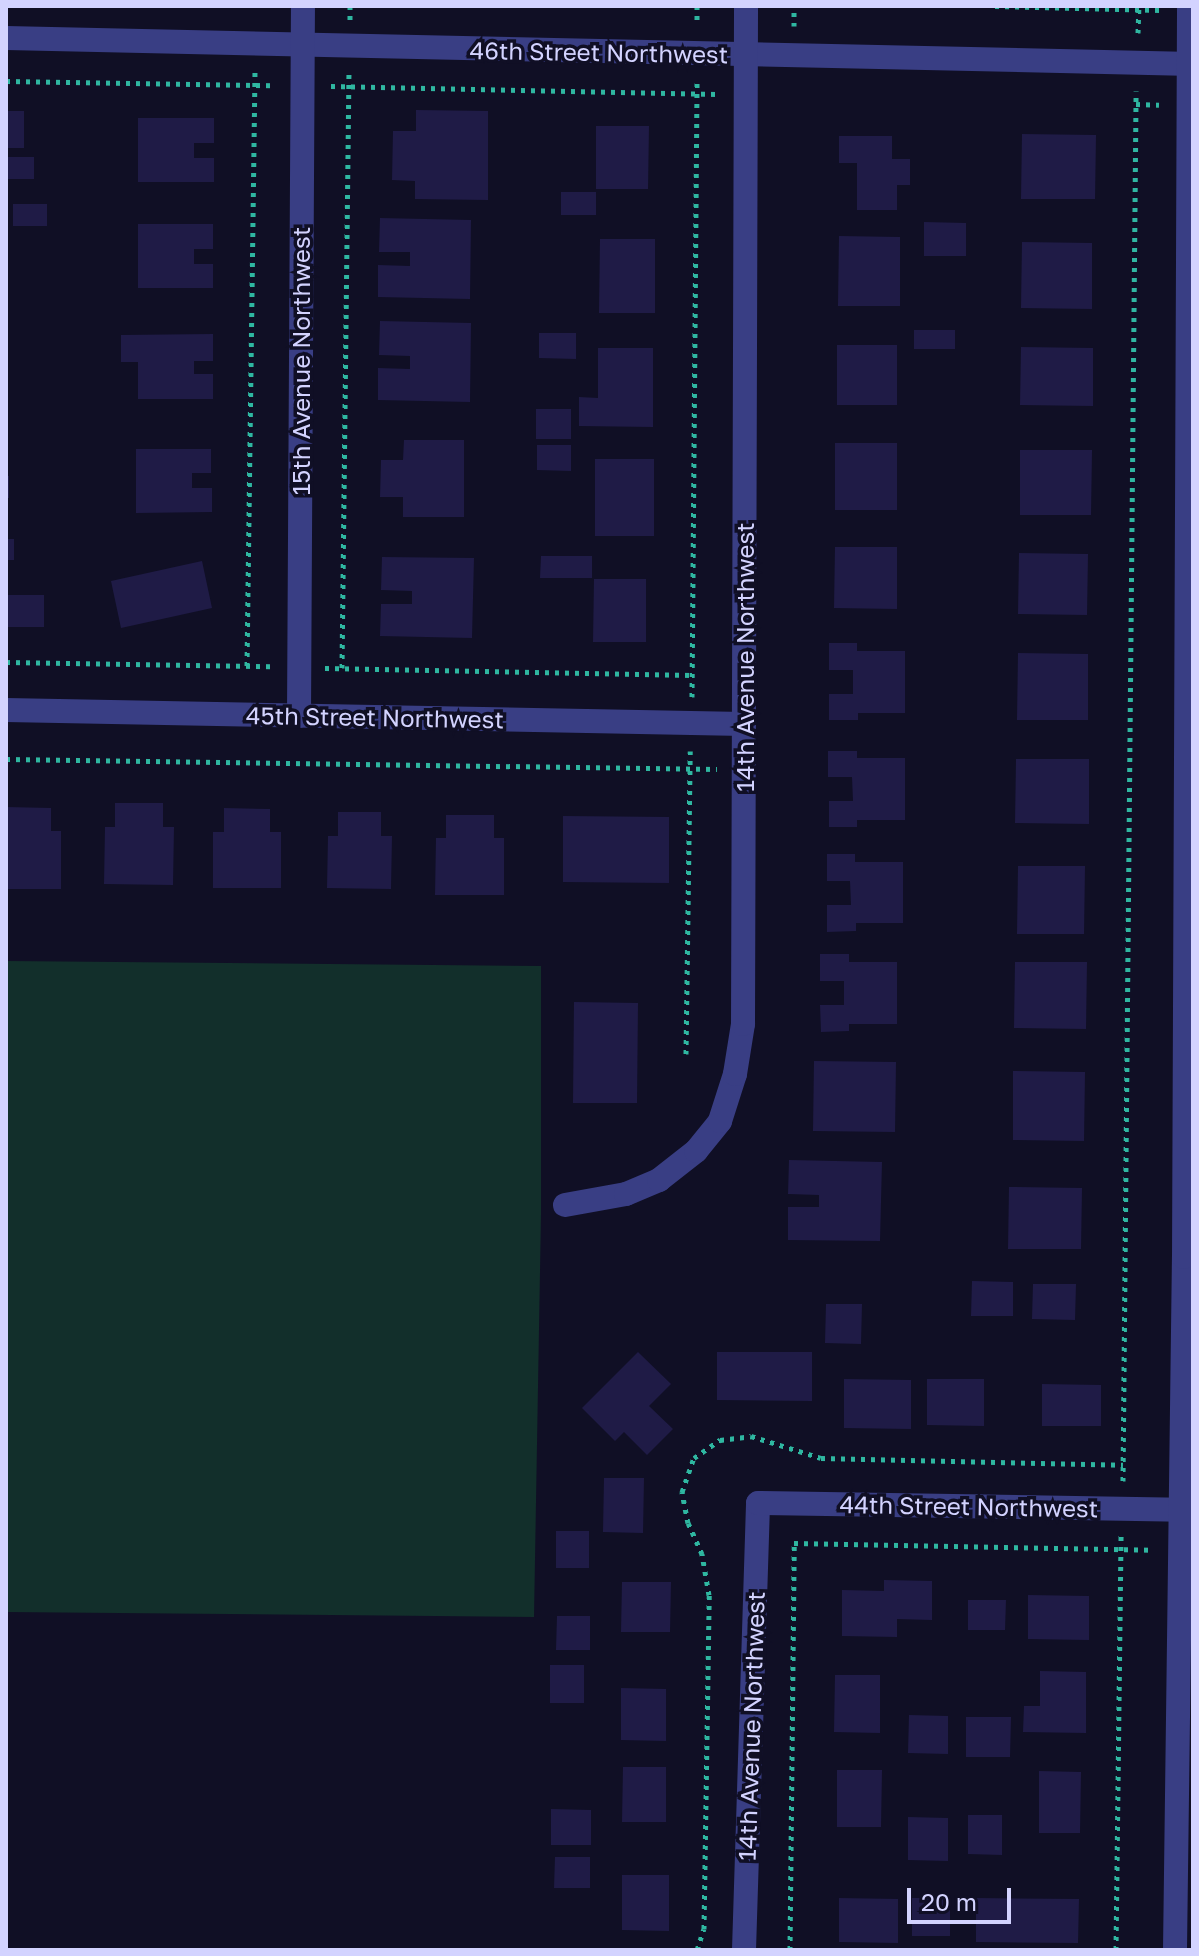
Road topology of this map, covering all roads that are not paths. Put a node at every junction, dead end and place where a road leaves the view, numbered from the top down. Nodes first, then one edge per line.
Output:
1 (303, 6) edge
2 (746, 6) edge
3 (1189, 6) edge
4 (6, 38) edge
5 (303, 47) junction
6 (746, 54) junction
7 (1191, 64) edge
8 (6, 710) edge
9 (299, 716) junction
10 (744, 724) junction
11 (565, 1205) dead end
12 (758, 1503) joint
13 (1181, 1510) junction
14 (744, 1950) edge
15 (1175, 1950) edge

1 - 5 street, 15th Avenue Northwest
2 - 6 street, 14th Avenue Northwest
3 - 7 street
4 - 5 street, 46th Street Northwest
5 - 6 street, 46th Street Northwest
5 - 9 street, 15th Avenue Northwest
6 - 7 street, 46th Street Northwest
6 - 10 street, 14th Avenue Northwest
7 - 13 street
8 - 9 street, 45th Street Northwest
9 - 10 street, 45th Street Northwest
10 - 11 street, 14th Avenue Northwest
12 - 13 street, 44th Street Northwest
12 - 14 street, 14th Avenue Northwest
13 - 15 street

